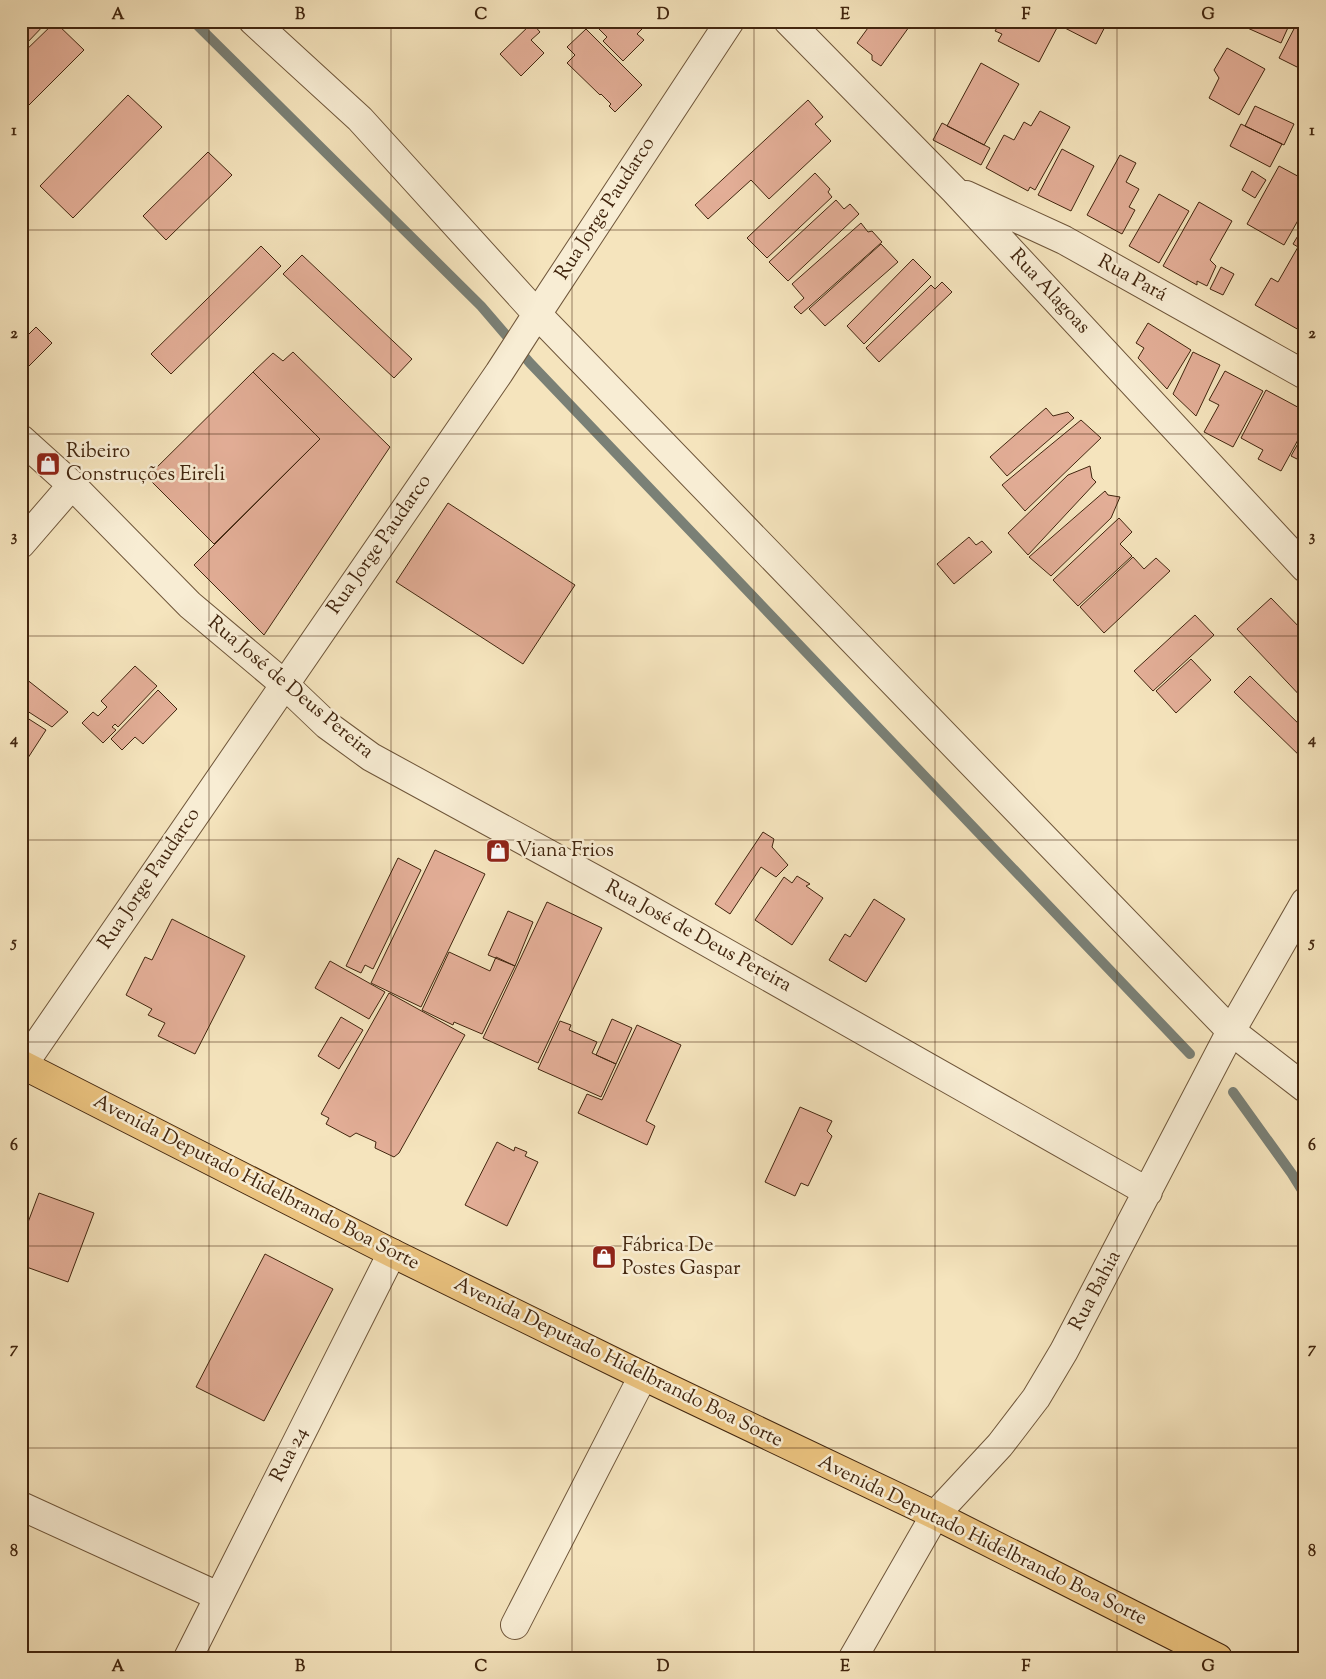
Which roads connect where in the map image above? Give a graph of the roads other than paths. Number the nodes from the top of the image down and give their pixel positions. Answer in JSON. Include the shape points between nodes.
{"nodes":[{"id":1,"x":253,"y":21,"type":"edge"},
{"id":2,"x":730,"y":21,"type":"edge"},
{"id":3,"x":788,"y":21,"type":"edge"},
{"id":4,"x":956,"y":191,"type":"junction"},
{"id":5,"x":533,"y":319,"type":"junction"},
{"id":6,"x":1305,"y":375,"type":"edge"},
{"id":7,"x":21,"y":439,"type":"edge"},
{"id":8,"x":72,"y":485,"type":"junction"},
{"id":9,"x":21,"y":544,"type":"edge"},
{"id":10,"x":1305,"y":568,"type":"edge"},
{"id":11,"x":284,"y":684,"type":"junction"},
{"id":12,"x":1305,"y":902,"type":"edge"},
{"id":13,"x":1231,"y":1030,"type":"junction"},
{"id":14,"x":22,"y":1064,"type":"edge"},
{"id":15,"x":1305,"y":1088,"type":"edge"},
{"id":16,"x":1148,"y":1192,"type":"junction"},
{"id":17,"x":392,"y":1253,"type":"junction"},
{"id":18,"x":643,"y":1376,"type":"junction"},
{"id":19,"x":21,"y":1506,"type":"edge"},
{"id":20,"x":935,"y":1515,"type":"junction"},
{"id":21,"x":218,"y":1596,"type":"junction"},
{"id":22,"x":515,"y":1625,"type":"dead end"},
{"id":23,"x":188,"y":1658,"type":"edge"},
{"id":24,"x":853,"y":1658,"type":"edge"},
{"id":25,"x":1218,"y":1658,"type":"edge"}],
"edges":[{"from":1,"to":5,"type":"street","via":[[360,119]]},
{"from":2,"to":5,"type":"street","name":"Rua Jorge Paudarco"},
{"from":3,"to":4,"type":"street","name":"Rua Alagoas"},
{"from":4,"to":6,"type":"street","name":"Rua Pará","via":[[1064,240]]},
{"from":4,"to":10,"type":"street","name":"Rua Alagoas"},
{"from":5,"to":11,"type":"street","name":"Rua Jorge Paudarco"},
{"from":5,"to":13,"type":"street"},
{"from":7,"to":8,"type":"street","name":"Rua José de Deus Pereira"},
{"from":8,"to":9,"type":"street"},
{"from":8,"to":11,"type":"street","name":"Rua José de Deus Pereira","via":[[190,605]]},
{"from":11,"to":14,"type":"street","name":"Rua Jorge Paudarco"},
{"from":11,"to":16,"type":"street","name":"Rua José de Deus Pereira","via":[[327,724],[371,758],[631,899]]},
{"from":12,"to":13,"type":"street","name":"Rua Bahia"},
{"from":13,"to":15,"type":"street"},
{"from":13,"to":16,"type":"street","name":"Rua Bahia"},
{"from":14,"to":17,"type":"main road","name":"Avenida Deputado Hidelbrando Boa Sorte"},
{"from":16,"to":20,"type":"street","name":"Rua Bahia","via":[[1036,1398],[1000,1445]]},
{"from":17,"to":18,"type":"main road","name":"Avenida Deputado Hidelbrando Boa Sorte"},
{"from":17,"to":21,"type":"street","name":"Rua 24"},
{"from":18,"to":20,"type":"main road","name":"Avenida Deputado Hidelbrando Boa Sorte"},
{"from":18,"to":22,"type":"street"},
{"from":19,"to":21,"type":"street"},
{"from":20,"to":24,"type":"street","name":"Rua Bahia"},
{"from":20,"to":25,"type":"main road","name":"Avenida Deputado Hidelbrando Boa Sorte"},
{"from":21,"to":23,"type":"street","name":"Rua 24"}]}
